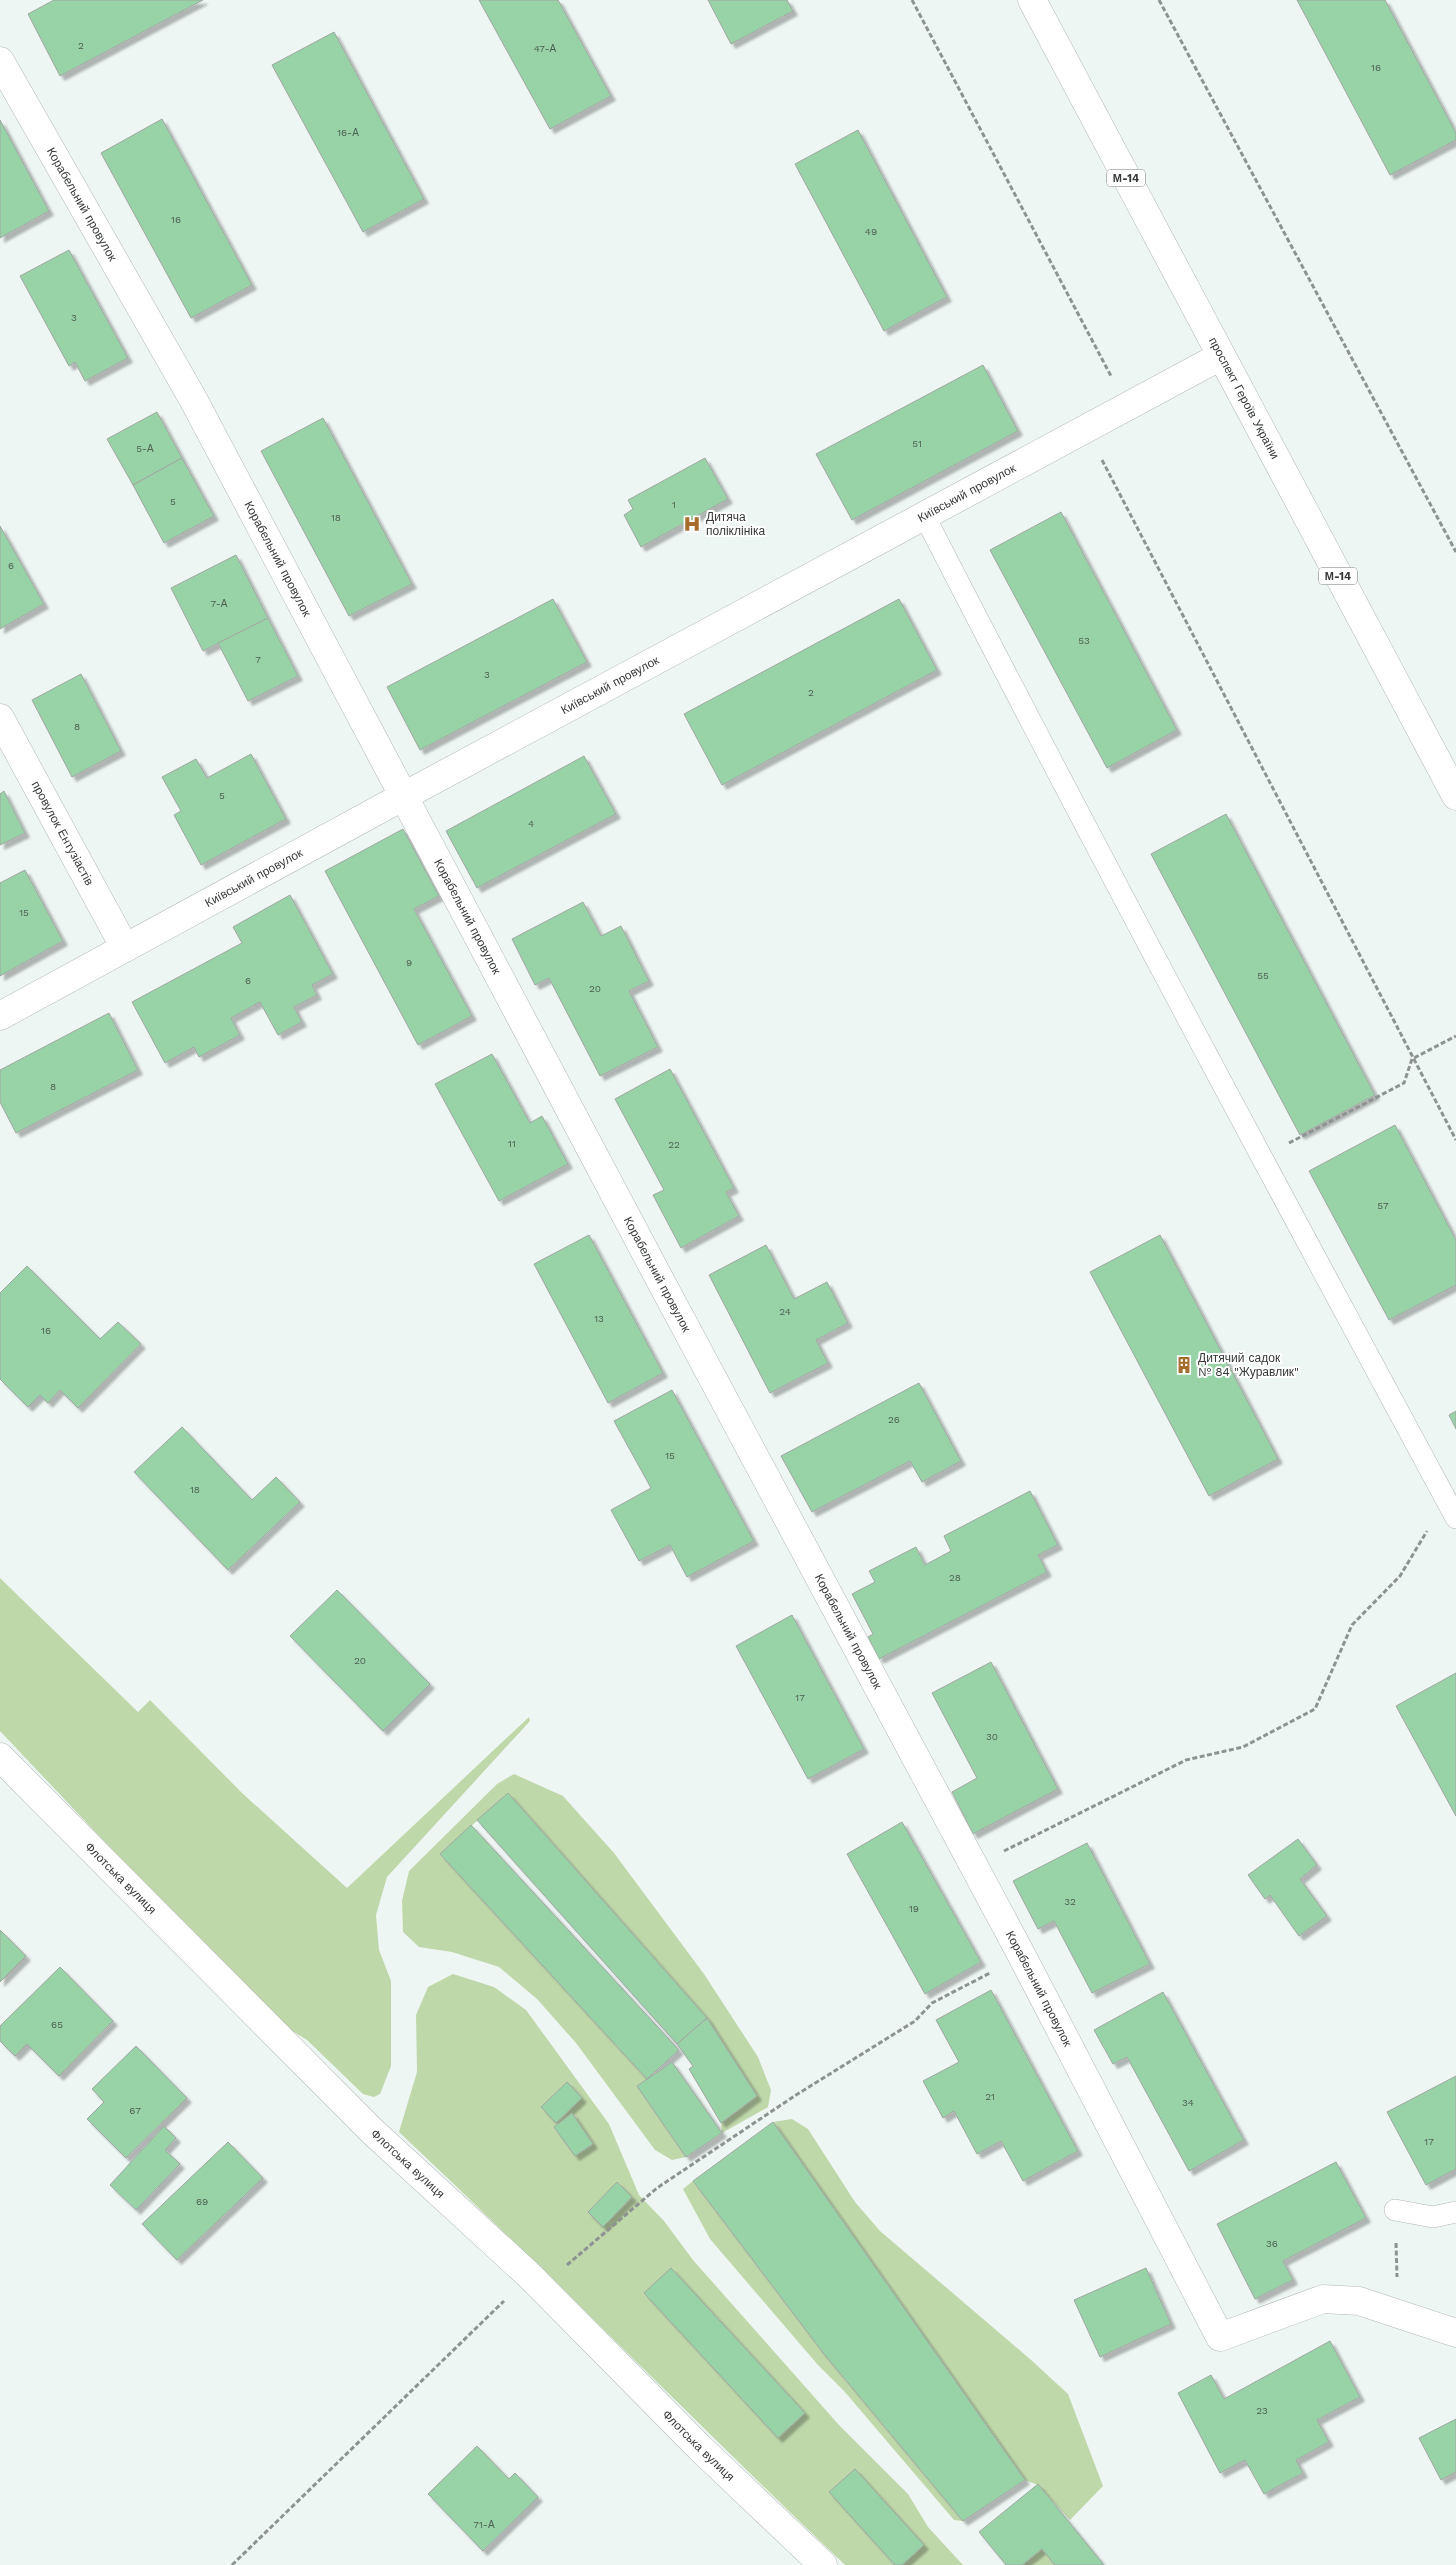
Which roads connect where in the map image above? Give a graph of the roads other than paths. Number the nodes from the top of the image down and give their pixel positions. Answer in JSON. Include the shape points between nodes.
{"nodes":[{"id":1,"x":1032,"y":0,"type":"edge"},
{"id":2,"x":0,"y":61,"type":"edge"},
{"id":3,"x":1221,"y":356,"type":"junction"},
{"id":4,"x":924,"y":516,"type":"junction"},
{"id":5,"x":0,"y":718,"type":"edge"},
{"id":6,"x":404,"y":796,"type":"junction"},
{"id":7,"x":1456,"y":796,"type":"edge"},
{"id":8,"x":125,"y":948,"type":"junction"},
{"id":9,"x":0,"y":1016,"type":"edge"},
{"id":10,"x":1456,"y":1518,"type":"edge"},
{"id":11,"x":0,"y":1757,"type":"edge"},
{"id":12,"x":1395,"y":2210,"type":"road end"},
{"id":13,"x":1456,"y":2212,"type":"edge"},
{"id":14,"x":1456,"y":2333,"type":"edge"},
{"id":15,"x":823,"y":2565,"type":"edge"}],
"edges":[{"from":1,"to":3,"type":"main road","name":"проспект Героїв України","number":"М-14"},
{"from":2,"to":6,"type":"main road","name":"Корабельний провулок","via":[[193,399]]},
{"from":3,"to":4,"type":"main road","name":"Київський провулок"},
{"from":3,"to":7,"type":"main road","name":"проспект Героїв України","number":"М-14"},
{"from":4,"to":6,"type":"main road","name":"Київський провулок"},
{"from":4,"to":10,"type":"lane","via":[[1058,777]]},
{"from":5,"to":8,"type":"main road","name":"провулок Ентузіастів"},
{"from":6,"to":8,"type":"main road","name":"Київський провулок"},
{"from":6,"to":14,"type":"main road","name":"Корабельний провулок","via":[[1022,1956],[1220,2337],[1323,2300],[1359,2300]]},
{"from":8,"to":9,"type":"main road","name":"Київський провулок"},
{"from":11,"to":15,"type":"main road","name":"Флотська вулиця","via":[[372,2131],[530,2276],[700,2448]]},
{"from":12,"to":13,"type":"lane","via":[[1433,2217]]}]}
